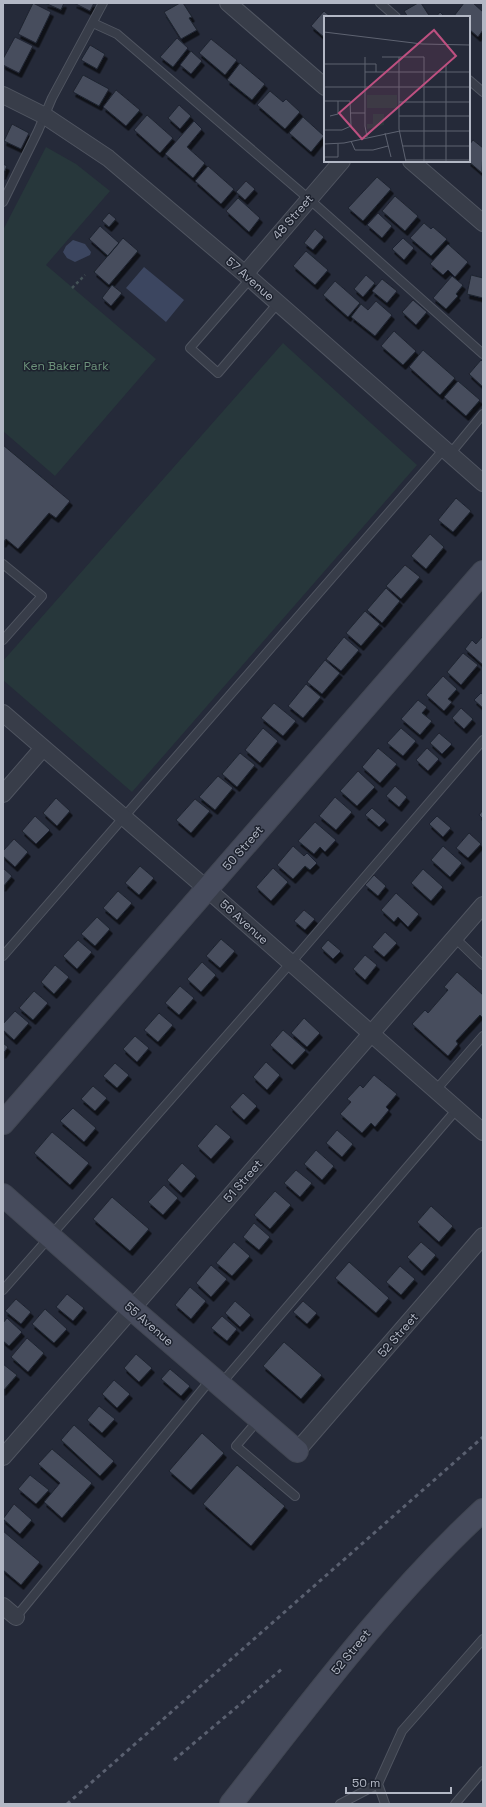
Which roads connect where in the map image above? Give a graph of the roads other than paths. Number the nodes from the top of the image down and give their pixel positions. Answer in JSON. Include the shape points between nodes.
{"nodes":[{"id":1,"x":103,"y":3,"type":"edge"},
{"id":2,"x":228,"y":3,"type":"edge"},
{"id":3,"x":380,"y":3,"type":"edge"},
{"id":4,"x":395,"y":16,"type":"edge"},
{"id":5,"x":93,"y":23,"type":"junction"},
{"id":6,"x":470,"y":81,"type":"edge"},
{"id":7,"x":324,"y":85,"type":"edge"},
{"id":8,"x":483,"y":92,"type":"edge"},
{"id":9,"x":3,"y":95,"type":"edge"},
{"id":10,"x":45,"y":116,"type":"junction"},
{"id":11,"x":341,"y":162,"type":"edge"},
{"id":12,"x":412,"y":162,"type":"edge"},
{"id":13,"x":309,"y":199,"type":"junction"},
{"id":14,"x":3,"y":202,"type":"edge"},
{"id":15,"x":483,"y":223,"type":"edge"},
{"id":16,"x":248,"y":276,"type":"junction"},
{"id":17,"x":278,"y":303,"type":"junction"},
{"id":18,"x":483,"y":354,"type":"edge"},
{"id":19,"x":483,"y":414,"type":"edge"},
{"id":20,"x":447,"y":452,"type":"junction"},
{"id":21,"x":483,"y":483,"type":"edge"},
{"id":22,"x":3,"y":564,"type":"edge"},
{"id":23,"x":483,"y":572,"type":"edge"},
{"id":24,"x":3,"y":640,"type":"edge"},
{"id":25,"x":3,"y":713,"type":"edge"},
{"id":26,"x":483,"y":740,"type":"edge"},
{"id":27,"x":43,"y":748,"type":"junction"},
{"id":28,"x":3,"y":794,"type":"edge"},
{"id":29,"x":123,"y":817,"type":"junction"},
{"id":30,"x":207,"y":889,"type":"junction"},
{"id":31,"x":480,"y":913,"type":"edge"},
{"id":32,"x":455,"y":938,"type":"junction"},
{"id":33,"x":3,"y":956,"type":"edge"},
{"id":34,"x":291,"y":963,"type":"junction"},
{"id":35,"x":483,"y":965,"type":"edge"},
{"id":36,"x":370,"y":1034,"type":"junction"},
{"id":37,"x":483,"y":1036,"type":"edge"},
{"id":38,"x":435,"y":1091,"type":"junction"},
{"id":39,"x":457,"y":1110,"type":"junction"},
{"id":40,"x":3,"y":1123,"type":"edge"},
{"id":41,"x":483,"y":1132,"type":"edge"},
{"id":42,"x":3,"y":1195,"type":"edge"},
{"id":43,"x":483,"y":1236,"type":"edge"},
{"id":44,"x":50,"y":1237,"type":"junction"},
{"id":45,"x":3,"y":1290,"type":"edge"},
{"id":46,"x":132,"y":1309,"type":"junction"},
{"id":47,"x":216,"y":1381,"type":"junction"},
{"id":48,"x":260,"y":1419,"type":"junction"},
{"id":49,"x":297,"y":1451,"type":"joint"},
{"id":50,"x":3,"y":1457,"type":"edge"},
{"id":51,"x":295,"y":1496,"type":"dead end"},
{"id":52,"x":483,"y":1510,"type":"edge"},
{"id":53,"x":3,"y":1606,"type":"edge"},
{"id":54,"x":16,"y":1617,"type":"joint"},
{"id":55,"x":483,"y":1639,"type":"edge"},
{"id":56,"x":483,"y":1771,"type":"edge"},
{"id":57,"x":378,"y":1784,"type":"junction"},
{"id":58,"x":230,"y":1804,"type":"edge"},
{"id":59,"x":340,"y":1804,"type":"edge"},
{"id":60,"x":385,"y":1804,"type":"edge"},
{"id":61,"x":455,"y":1804,"type":"edge"}],
"edges":[{"from":1,"to":5,"type":"lane"},
{"from":2,"to":7,"type":"street"},
{"from":3,"to":4,"type":"lane"},
{"from":5,"to":10,"type":"lane","via":[[52,98]]},
{"from":5,"to":13,"type":"lane","via":[[117,34]]},
{"from":6,"to":8,"type":"lane"},
{"from":9,"to":10,"type":"street","name":"57 Avenue"},
{"from":10,"to":14,"type":"lane"},
{"from":10,"to":16,"type":"street","name":"57 Avenue","via":[[108,158]]},
{"from":11,"to":13,"type":"street","name":"48 Street"},
{"from":12,"to":15,"type":"street"},
{"from":13,"to":16,"type":"street","name":"48 Street"},
{"from":13,"to":18,"type":"lane"},
{"from":16,"to":17,"type":"street","name":"57 Avenue"},
{"from":16,"to":17,"type":"lane","via":[[190,348],[218,372]]},
{"from":17,"to":20,"type":"street","name":"57 Avenue"},
{"from":19,"to":20,"type":"lane"},
{"from":20,"to":21,"type":"street","name":"57 Avenue"},
{"from":20,"to":29,"type":"lane"},
{"from":22,"to":24,"type":"lane","via":[[42,596]]},
{"from":23,"to":30,"type":"street","name":"50 Street"},
{"from":25,"to":27,"type":"street","name":"56 Avenue"},
{"from":26,"to":34,"type":"lane"},
{"from":27,"to":28,"type":"street"},
{"from":27,"to":29,"type":"street","name":"56 Avenue"},
{"from":29,"to":30,"type":"street","name":"56 Avenue"},
{"from":29,"to":33,"type":"lane"},
{"from":30,"to":34,"type":"street","name":"56 Avenue"},
{"from":30,"to":40,"type":"street","name":"50 Street"},
{"from":31,"to":32,"type":"street","name":"51 Street"},
{"from":32,"to":35,"type":"lane"},
{"from":32,"to":36,"type":"street","name":"51 Street"},
{"from":34,"to":36,"type":"street","name":"56 Avenue"},
{"from":34,"to":44,"type":"lane"},
{"from":36,"to":38,"type":"street","name":"56 Avenue"},
{"from":36,"to":46,"type":"street","name":"51 Street"},
{"from":37,"to":38,"type":"lane"},
{"from":38,"to":39,"type":"street","name":"56 Avenue"},
{"from":39,"to":41,"type":"street","name":"56 Avenue"},
{"from":39,"to":47,"type":"lane"},
{"from":42,"to":44,"type":"street","name":"55 Avenue"},
{"from":43,"to":49,"type":"street","name":"52 Street"},
{"from":44,"to":45,"type":"lane"},
{"from":44,"to":46,"type":"street","name":"55 Avenue"},
{"from":46,"to":47,"type":"street","name":"55 Avenue"},
{"from":46,"to":50,"type":"street","name":"51 Street"},
{"from":47,"to":48,"type":"street","name":"55 Avenue"},
{"from":47,"to":54,"type":"lane"},
{"from":48,"to":49,"type":"street","name":"55 Avenue"},
{"from":48,"to":51,"type":"lane","via":[[236,1446]]},
{"from":52,"to":58,"type":"street","name":"52 Street","via":[[428,1565],[358,1642]]},
{"from":53,"to":54,"type":"street"},
{"from":55,"to":57,"type":"lane","via":[[402,1731]]},
{"from":56,"to":61,"type":"lane"},
{"from":57,"to":59,"type":"lane"},
{"from":57,"to":60,"type":"lane"}]}
